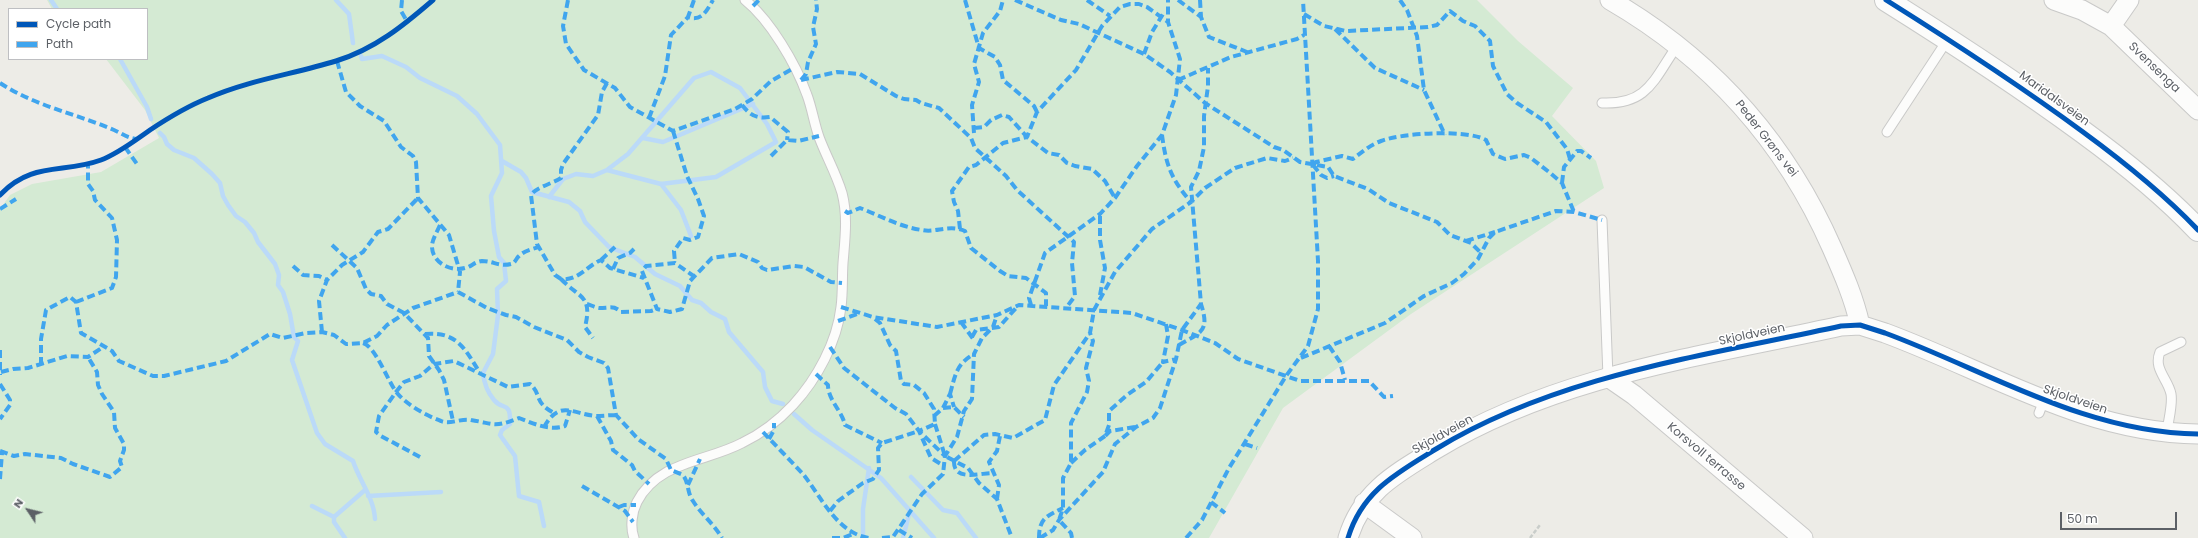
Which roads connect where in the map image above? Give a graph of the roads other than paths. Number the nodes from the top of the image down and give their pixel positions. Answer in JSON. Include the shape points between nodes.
{"nodes":[{"id":1,"x":745,"y":0,"type":"edge"},
{"id":2,"x":1610,"y":0,"type":"edge"},
{"id":3,"x":1886,"y":0,"type":"edge"},
{"id":4,"x":2054,"y":0,"type":"edge"},
{"id":5,"x":2129,"y":0,"type":"edge"},
{"id":6,"x":2111,"y":26,"type":"junction"},
{"id":7,"x":1948,"y":39,"type":"junction"},
{"id":8,"x":1677,"y":46,"type":"junction"},
{"id":9,"x":1602,"y":103,"type":"dead end"},
{"id":10,"x":2198,"y":110,"type":"edge"},
{"id":11,"x":1887,"y":132,"type":"dead end"},
{"id":12,"x":1602,"y":220,"type":"dead end"},
{"id":13,"x":2198,"y":230,"type":"edge"},
{"id":14,"x":1860,"y":325,"type":"junction"},
{"id":15,"x":2181,"y":342,"type":"dead end"},
{"id":16,"x":1608,"y":377,"type":"junction"},
{"id":17,"x":2167,"y":432,"type":"junction"},
{"id":18,"x":2198,"y":434,"type":"edge"},
{"id":19,"x":1364,"y":503,"type":"junction"},
{"id":20,"x":634,"y":538,"type":"edge"},
{"id":21,"x":1348,"y":538,"type":"edge"},
{"id":22,"x":1412,"y":538,"type":"edge"},
{"id":23,"x":1803,"y":538,"type":"edge"}],
"edges":[{"from":1,"to":20,"type":"lane","via":[[753,6],[775,36],[801,80],[819,136],[842,192],[846,227],[841,307],[830,347],[816,374],[797,401],[763,432],[724,452],[682,464],[653,480],[636,505],[632,522]]},
{"from":2,"to":8,"type":"street","name":"Peder Grøns vei","via":[[1634,14]]},
{"from":3,"to":7,"type":"main road","name":"Maridalsveien"},
{"from":4,"to":6,"type":"street","name":"Svensenga","via":[[2082,10]]},
{"from":5,"to":6,"type":"street"},
{"from":6,"to":10,"type":"street","name":"Svensenga"},
{"from":7,"to":11,"type":"lane"},
{"from":7,"to":13,"type":"main road","name":"Maridalsveien","via":[[2006,77],[2110,152],[2169,200]]},
{"from":8,"to":9,"type":"lane","via":[[1643,94],[1624,102]]},
{"from":8,"to":14,"type":"street","name":"Peder Grøns vei","via":[[1705,67],[1739,102],[1794,173],[1822,224],[1844,275]]},
{"from":12,"to":16,"type":"lane"},
{"from":14,"to":16,"type":"street","name":"Skjoldveien","via":[[1841,326]]},
{"from":14,"to":17,"type":"street","name":"Skjoldveien","via":[[1897,338],[2041,406],[2116,424]]},
{"from":15,"to":17,"type":"lane","via":[[2160,352],[2158,357],[2158,364],[2171,395]]},
{"from":16,"to":19,"type":"street","name":"Skjoldveien","via":[[1532,402],[1446,443],[1384,482]]},
{"from":16,"to":23,"type":"street","name":"Korsvoll terrasse","via":[[1634,395]]},
{"from":17,"to":18,"type":"street","name":"Skjoldveien"},
{"from":19,"to":21,"type":"street","name":"Skjoldveien"},
{"from":19,"to":22,"type":"street"}]}
